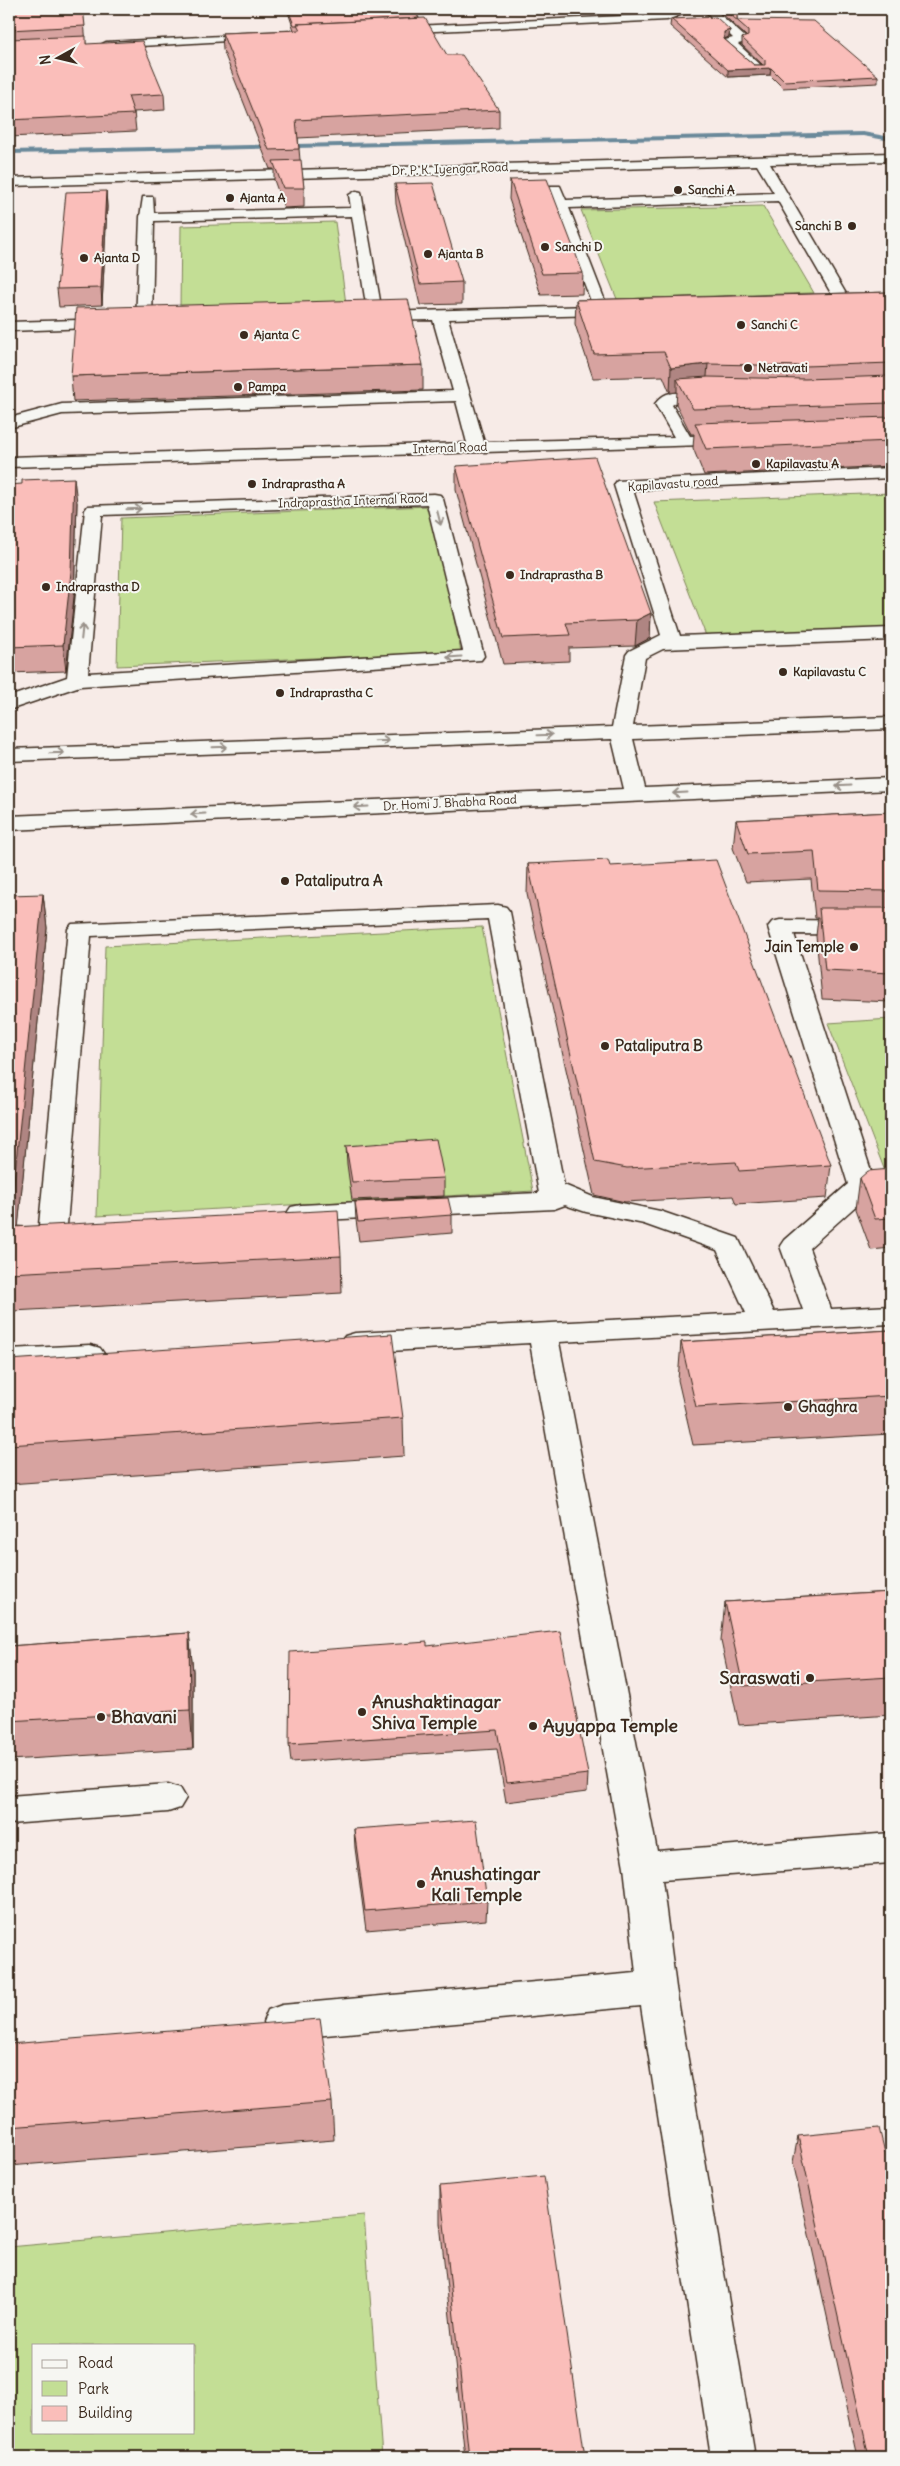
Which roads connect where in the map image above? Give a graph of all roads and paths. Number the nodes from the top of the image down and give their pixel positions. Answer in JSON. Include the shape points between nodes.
{"nodes":[{"id":1,"x":690,"y":9,"type":"edge"},
{"id":2,"x":708,"y":9,"type":"edge"},
{"id":3,"x":378,"y":31,"type":"edge"},
{"id":4,"x":268,"y":37,"type":"edge"},
{"id":5,"x":98,"y":45,"type":"edge"},
{"id":6,"x":759,"y":69,"type":"edge"},
{"id":7,"x":891,"y":157,"type":"edge"},
{"id":8,"x":761,"y":160,"type":"junction"},
{"id":9,"x":545,"y":166,"type":"junction"},
{"id":10,"x":352,"y":172,"type":"junction"},
{"id":11,"x":149,"y":178,"type":"junction"},
{"id":12,"x":9,"y":182,"type":"edge"},
{"id":13,"x":783,"y":198,"type":"junction"},
{"id":14,"x":562,"y":204,"type":"junction"},
{"id":15,"x":359,"y":212,"type":"junction"},
{"id":16,"x":147,"y":217,"type":"junction"},
{"id":17,"x":806,"y":305,"type":"edge"},
{"id":18,"x":632,"y":310,"type":"edge"},
{"id":19,"x":602,"y":311,"type":"junction"},
{"id":20,"x":439,"y":315,"type":"junction"},
{"id":21,"x":375,"y":317,"type":"junction"},
{"id":22,"x":356,"y":318,"type":"edge"},
{"id":23,"x":144,"y":323,"type":"junction"},
{"id":24,"x":164,"y":323,"type":"edge"},
{"id":25,"x":9,"y":327,"type":"edge"},
{"id":26,"x":462,"y":396,"type":"junction"},
{"id":27,"x":726,"y":396,"type":"edge"},
{"id":28,"x":9,"y":423,"type":"edge"},
{"id":29,"x":744,"y":439,"type":"edge"},
{"id":30,"x":685,"y":441,"type":"junction"},
{"id":31,"x":477,"y":447,"type":"junction"},
{"id":32,"x":9,"y":462,"type":"edge"},
{"id":33,"x":891,"y":473,"type":"edge"},
{"id":34,"x":891,"y":634,"type":"edge"},
{"id":35,"x":661,"y":643,"type":"junction"},
{"id":36,"x":77,"y":680,"type":"junction"},
{"id":37,"x":9,"y":704,"type":"edge"},
{"id":38,"x":891,"y":723,"type":"edge"},
{"id":39,"x":621,"y":733,"type":"junction"},
{"id":40,"x":9,"y":755,"type":"edge"},
{"id":41,"x":891,"y":784,"type":"edge"},
{"id":42,"x":636,"y":795,"type":"junction"},
{"id":43,"x":9,"y":823,"type":"edge"},
{"id":44,"x":891,"y":928,"type":"edge"},
{"id":45,"x":891,"y":1184,"type":"edge"},
{"id":46,"x":862,"y":1186,"type":"junction"},
{"id":47,"x":552,"y":1190,"type":"junction"},
{"id":48,"x":279,"y":1214,"type":"edge"},
{"id":49,"x":26,"y":1238,"type":"edge"},
{"id":50,"x":891,"y":1315,"type":"edge"},
{"id":51,"x":820,"y":1319,"type":"junction"},
{"id":52,"x":765,"y":1322,"type":"junction"},
{"id":53,"x":543,"y":1334,"type":"junction"},
{"id":54,"x":325,"y":1344,"type":"edge"},
{"id":55,"x":118,"y":1354,"type":"edge"},
{"id":56,"x":9,"y":1359,"type":"edge"},
{"id":57,"x":168,"y":1798,"type":"dead end"},
{"id":58,"x":9,"y":1810,"type":"edge"},
{"id":59,"x":891,"y":1848,"type":"edge"},
{"id":60,"x":642,"y":1867,"type":"junction"},
{"id":61,"x":657,"y":1988,"type":"junction"},
{"id":62,"x":245,"y":2026,"type":"edge"},
{"id":63,"x":733,"y":2457,"type":"edge"}],
"edges":[{"from":1,"to":3,"type":"street","via":[[667,17]]},
{"from":2,"to":6,"type":"street","via":[[742,40],[729,42]]},
{"from":4,"to":5,"type":"street"},
{"from":7,"to":8,"type":"street","name":"Dr. P. K. Iyengar Road"},
{"from":8,"to":9,"type":"street","name":"Dr. P. K. Iyengar Road"},
{"from":8,"to":13,"type":"street"},
{"from":9,"to":10,"type":"street","name":"Dr. P. K. Iyengar Road"},
{"from":9,"to":14,"type":"street"},
{"from":10,"to":11,"type":"street","name":"Dr. P. K. Iyengar Road"},
{"from":10,"to":15,"type":"street"},
{"from":11,"to":12,"type":"street","name":"Dr. P. K. Iyengar Road"},
{"from":11,"to":16,"type":"street"},
{"from":13,"to":14,"type":"street"},
{"from":13,"to":17,"type":"street","via":[[845,304]]},
{"from":14,"to":19,"type":"street"},
{"from":15,"to":16,"type":"street"},
{"from":15,"to":21,"type":"street"},
{"from":16,"to":23,"type":"street"},
{"from":18,"to":19,"type":"street"},
{"from":19,"to":20,"type":"street"},
{"from":20,"to":21,"type":"street"},
{"from":20,"to":26,"type":"street"},
{"from":21,"to":22,"type":"street"},
{"from":23,"to":24,"type":"street"},
{"from":23,"to":25,"type":"street"},
{"from":26,"to":28,"type":"street","via":[[62,409]]},
{"from":26,"to":31,"type":"street"},
{"from":27,"to":30,"type":"street","via":[[671,398],[663,404]]},
{"from":29,"to":30,"type":"street","name":"Internal Road"},
{"from":30,"to":31,"type":"street","name":"Internal Road"},
{"from":31,"to":32,"type":"street","name":"Internal Road"},
{"from":33,"to":35,"type":"street","name":"Kapilavastu road","via":[[622,485],[671,637]]},
{"from":34,"to":35,"type":"street"},
{"from":35,"to":39,"type":"street","via":[[636,655]]},
{"from":36,"to":36,"type":"street","name":"Indraprastha Internal Raod","one_way":true,"via":[[94,510],[434,498],[474,656]]},
{"from":36,"to":37,"type":"street","name":"Indraprastha Internal Raod"},
{"from":38,"to":39,"type":"street"},
{"from":40,"to":39,"type":"street","one_way":true},
{"from":39,"to":42,"type":"street"},
{"from":41,"to":42,"type":"street","name":"Dr. Homi J. Bhabha Road","one_way":true},
{"from":42,"to":43,"type":"street","name":"Dr. Homi J. Bhabha Road","one_way":true},
{"from":44,"to":46,"type":"street","via":[[780,927]]},
{"from":45,"to":46,"type":"street"},
{"from":46,"to":51,"type":"street","via":[[794,1246]]},
{"from":47,"to":48,"type":"street","via":[[554,1200]]},
{"from":47,"to":49,"type":"street","via":[[498,912],[80,929],[63,1225]]},
{"from":47,"to":52,"type":"street","via":[[586,1204],[650,1217],[728,1244]]},
{"from":50,"to":51,"type":"street"},
{"from":51,"to":52,"type":"street"},
{"from":52,"to":53,"type":"street"},
{"from":53,"to":54,"type":"street"},
{"from":53,"to":60,"type":"street"},
{"from":55,"to":56,"type":"street"},
{"from":57,"to":58,"type":"street"},
{"from":59,"to":60,"type":"street"},
{"from":60,"to":61,"type":"street"},
{"from":61,"to":62,"type":"street"},
{"from":61,"to":63,"type":"street"}]}
